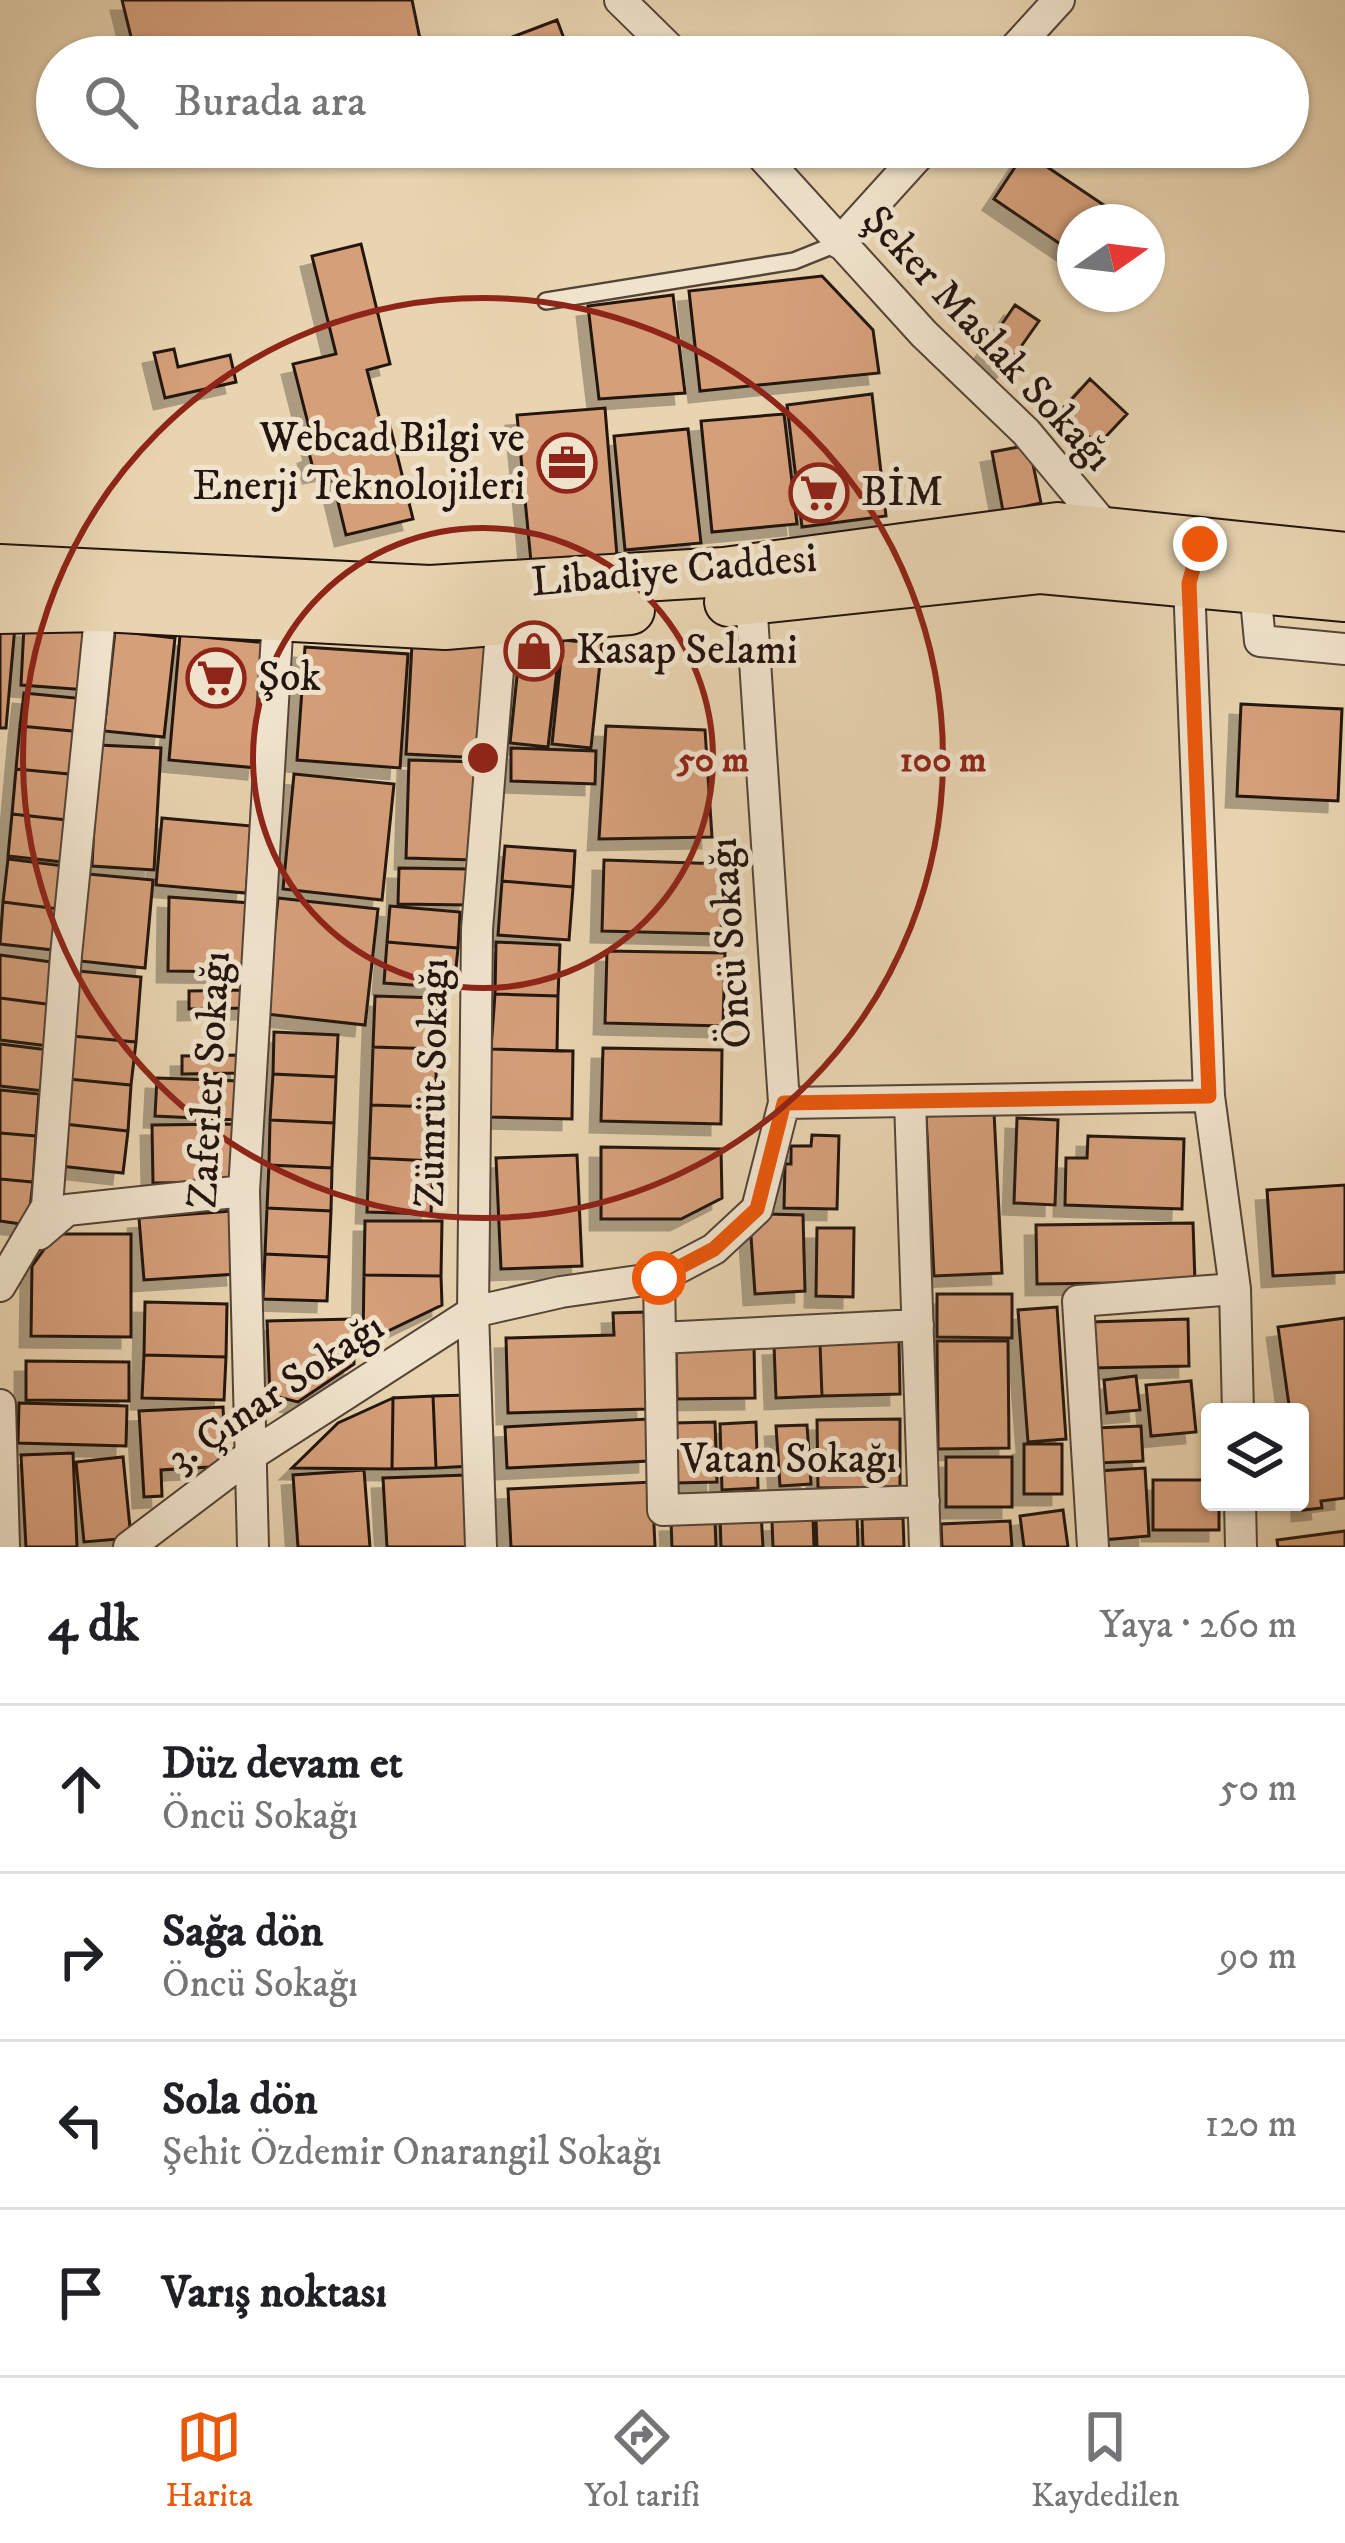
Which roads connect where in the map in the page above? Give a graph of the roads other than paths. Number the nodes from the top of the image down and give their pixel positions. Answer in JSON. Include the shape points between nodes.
{"nodes":[{"id":1,"x":620,"y":0,"type":"edge"},
{"id":2,"x":1059,"y":0,"type":"edge"},
{"id":3,"x":657,"y":36,"type":"edge"},
{"id":4,"x":1026,"y":36,"type":"edge"},
{"id":5,"x":773,"y":168,"type":"edge"},
{"id":6,"x":907,"y":168,"type":"edge"},
{"id":7,"x":839,"y":243,"type":"junction"},
{"id":8,"x":546,"y":301,"type":"dead end"},
{"id":9,"x":1111,"y":534,"type":"junction"},
{"id":10,"x":1345,"y":557,"type":"edge"},
{"id":11,"x":1194,"y":564,"type":"junction"},
{"id":12,"x":0,"y":569,"type":"edge"},
{"id":13,"x":738,"y":586,"type":"junction"},
{"id":14,"x":1255,"y":590,"type":"junction"},
{"id":15,"x":1345,"y":597,"type":"edge"},
{"id":16,"x":101,"y":607,"type":"junction"},
{"id":17,"x":0,"y":609,"type":"edge"},
{"id":18,"x":278,"y":617,"type":"junction"},
{"id":19,"x":502,"y":620,"type":"junction"},
{"id":20,"x":1345,"y":649,"type":"edge"},
{"id":21,"x":1209,"y":1096,"type":"junction"},
{"id":22,"x":910,"y":1100,"type":"junction"},
{"id":23,"x":784,"y":1103,"type":"junction"},
{"id":24,"x":244,"y":1191,"type":"junction"},
{"id":25,"x":659,"y":1278,"type":"junction"},
{"id":26,"x":0,"y":1288,"type":"edge"},
{"id":27,"x":1235,"y":1289,"type":"junction"},
{"id":28,"x":473,"y":1312,"type":"junction"},
{"id":29,"x":918,"y":1325,"type":"junction"},
{"id":30,"x":660,"y":1338,"type":"junction"},
{"id":31,"x":1238,"y":1403,"type":"edge"},
{"id":32,"x":0,"y":1405,"type":"edge"},
{"id":33,"x":248,"y":1457,"type":"junction"},
{"id":34,"x":924,"y":1501,"type":"junction"},
{"id":35,"x":1240,"y":1511,"type":"edge"},
{"id":36,"x":3,"y":1544,"type":"edge"},
{"id":37,"x":129,"y":1547,"type":"edge"},
{"id":38,"x":253,"y":1547,"type":"edge"},
{"id":39,"x":481,"y":1547,"type":"edge"},
{"id":40,"x":925,"y":1547,"type":"edge"},
{"id":41,"x":1093,"y":1547,"type":"edge"},
{"id":42,"x":1241,"y":1547,"type":"edge"}],
"edges":[{"from":1,"to":3,"type":"street"},
{"from":2,"to":4,"type":"street"},
{"from":5,"to":7,"type":"street","name":"Şeker Maslak Sokağı"},
{"from":6,"to":7,"type":"street"},
{"from":7,"to":8,"type":"lane","via":[[794,261]]},
{"from":7,"to":9,"type":"street","name":"Şeker Maslak Sokağı","via":[[1026,432]]},
{"from":9,"to":11,"type":"main road","name":"Libadiye Caddesi"},
{"from":9,"to":13,"type":"main road","name":"Libadiye Caddesi","via":[[1058,527]]},
{"from":10,"to":11,"type":"main road","name":"Libadiye Caddesi"},
{"from":11,"to":13,"type":"main road","name":"Libadiye Caddesi"},
{"from":11,"to":14,"type":"main road","name":"Libadiye Caddesi"},
{"from":11,"to":21,"type":"street"},
{"from":12,"to":13,"type":"main road","name":"Libadiye Caddesi","via":[[430,590]]},
{"from":13,"to":19,"type":"main road","name":"Libadiye Caddesi"},
{"from":13,"to":23,"type":"street","name":"Öncü Sokağı"},
{"from":14,"to":15,"type":"main road","name":"Libadiye Caddesi"},
{"from":14,"to":20,"type":"street","via":[[1260,641]]},
{"from":16,"to":17,"type":"main road","name":"Libadiye Caddesi"},
{"from":16,"to":18,"type":"main road","name":"Libadiye Caddesi"},
{"from":16,"to":26,"type":"street","via":[[47,1206]]},
{"from":18,"to":19,"type":"main road","name":"Libadiye Caddesi"},
{"from":18,"to":24,"type":"street","name":"Zaferler Sokağı"},
{"from":19,"to":28,"type":"street","name":"Zümrüt Sokağı","via":[[477,929]]},
{"from":21,"to":22,"type":"street","name":"Öncü Sokağı"},
{"from":21,"to":27,"type":"street"},
{"from":22,"to":23,"type":"street","name":"Öncü Sokağı"},
{"from":22,"to":29,"type":"street"},
{"from":23,"to":25,"type":"street","name":"Öncü Sokağı","via":[[757,1209],[714,1249]]},
{"from":24,"to":26,"type":"street","via":[[67,1210],[42,1228],[24,1268]]},
{"from":24,"to":33,"type":"street","name":"Zaferler Sokağı"},
{"from":25,"to":28,"type":"street","name":"Öncü Sokağı"},
{"from":25,"to":30,"type":"street","name":"Vatan Sokağı"},
{"from":27,"to":31,"type":"street"},
{"from":27,"to":41,"type":"street","via":[[1078,1301]]},
{"from":28,"to":33,"type":"street","name":"3. Çınar Sokağı"},
{"from":28,"to":39,"type":"street","name":"Zümrüt Sokağı"},
{"from":29,"to":30,"type":"street"},
{"from":29,"to":34,"type":"street"},
{"from":30,"to":34,"type":"street","name":"Vatan Sokağı","via":[[663,1510]]},
{"from":32,"to":36,"type":"street"},
{"from":33,"to":37,"type":"street","name":"3. Çınar Sokağı"},
{"from":33,"to":38,"type":"street","name":"Zaferler Sokağı"},
{"from":34,"to":40,"type":"street"},
{"from":35,"to":42,"type":"street"}]}
